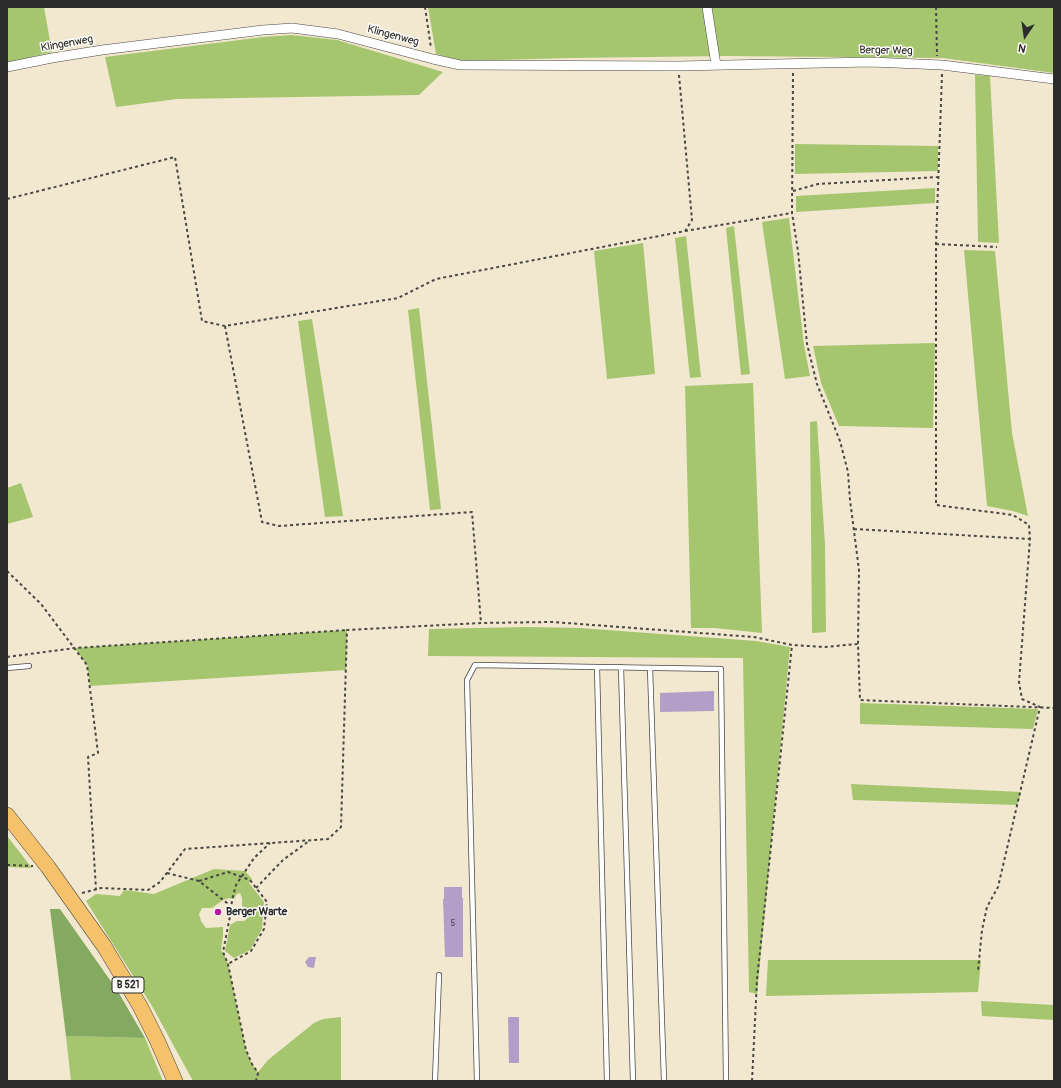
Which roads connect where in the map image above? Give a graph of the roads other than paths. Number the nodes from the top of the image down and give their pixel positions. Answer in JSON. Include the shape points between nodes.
{"nodes":[{"id":1,"x":707,"y":7,"type":"edge"},
{"id":2,"x":716,"y":65,"type":"junction"},
{"id":3,"x":7,"y":68,"type":"edge"},
{"id":4,"x":1054,"y":80,"type":"edge"},
{"id":5,"x":29,"y":666,"type":"dead end"},
{"id":6,"x":596,"y":667,"type":"junction"},
{"id":7,"x":621,"y":667,"type":"junction"},
{"id":8,"x":7,"y":668,"type":"edge"},
{"id":9,"x":650,"y":668,"type":"junction"},
{"id":10,"x":7,"y":815,"type":"edge"},
{"id":11,"x":439,"y":975,"type":"dead end"},
{"id":12,"x":175,"y":1081,"type":"edge"},
{"id":13,"x":435,"y":1081,"type":"edge"},
{"id":14,"x":477,"y":1081,"type":"edge"},
{"id":15,"x":607,"y":1081,"type":"edge"},
{"id":16,"x":632,"y":1081,"type":"edge"},
{"id":17,"x":664,"y":1081,"type":"edge"},
{"id":18,"x":726,"y":1081,"type":"edge"}],
"edges":[{"from":1,"to":2,"type":"street"},
{"from":2,"to":3,"type":"street","name":"Klingenweg","via":[[460,65],[338,34],[292,28],[102,50]]},
{"from":2,"to":4,"type":"street","name":"Berger Weg","via":[[871,62],[940,65]]},
{"from":5,"to":8,"type":"lane"},
{"from":6,"to":7,"type":"lane"},
{"from":6,"to":14,"type":"lane","via":[[474,665],[466,680]]},
{"from":6,"to":15,"type":"lane"},
{"from":7,"to":9,"type":"lane"},
{"from":7,"to":16,"type":"lane"},
{"from":9,"to":17,"type":"lane"},
{"from":9,"to":18,"type":"lane","via":[[721,669]]},
{"from":10,"to":12,"type":"main road","number":"B 521","via":[[48,867],[104,946],[157,1040]]},
{"from":11,"to":13,"type":"lane"}]}
